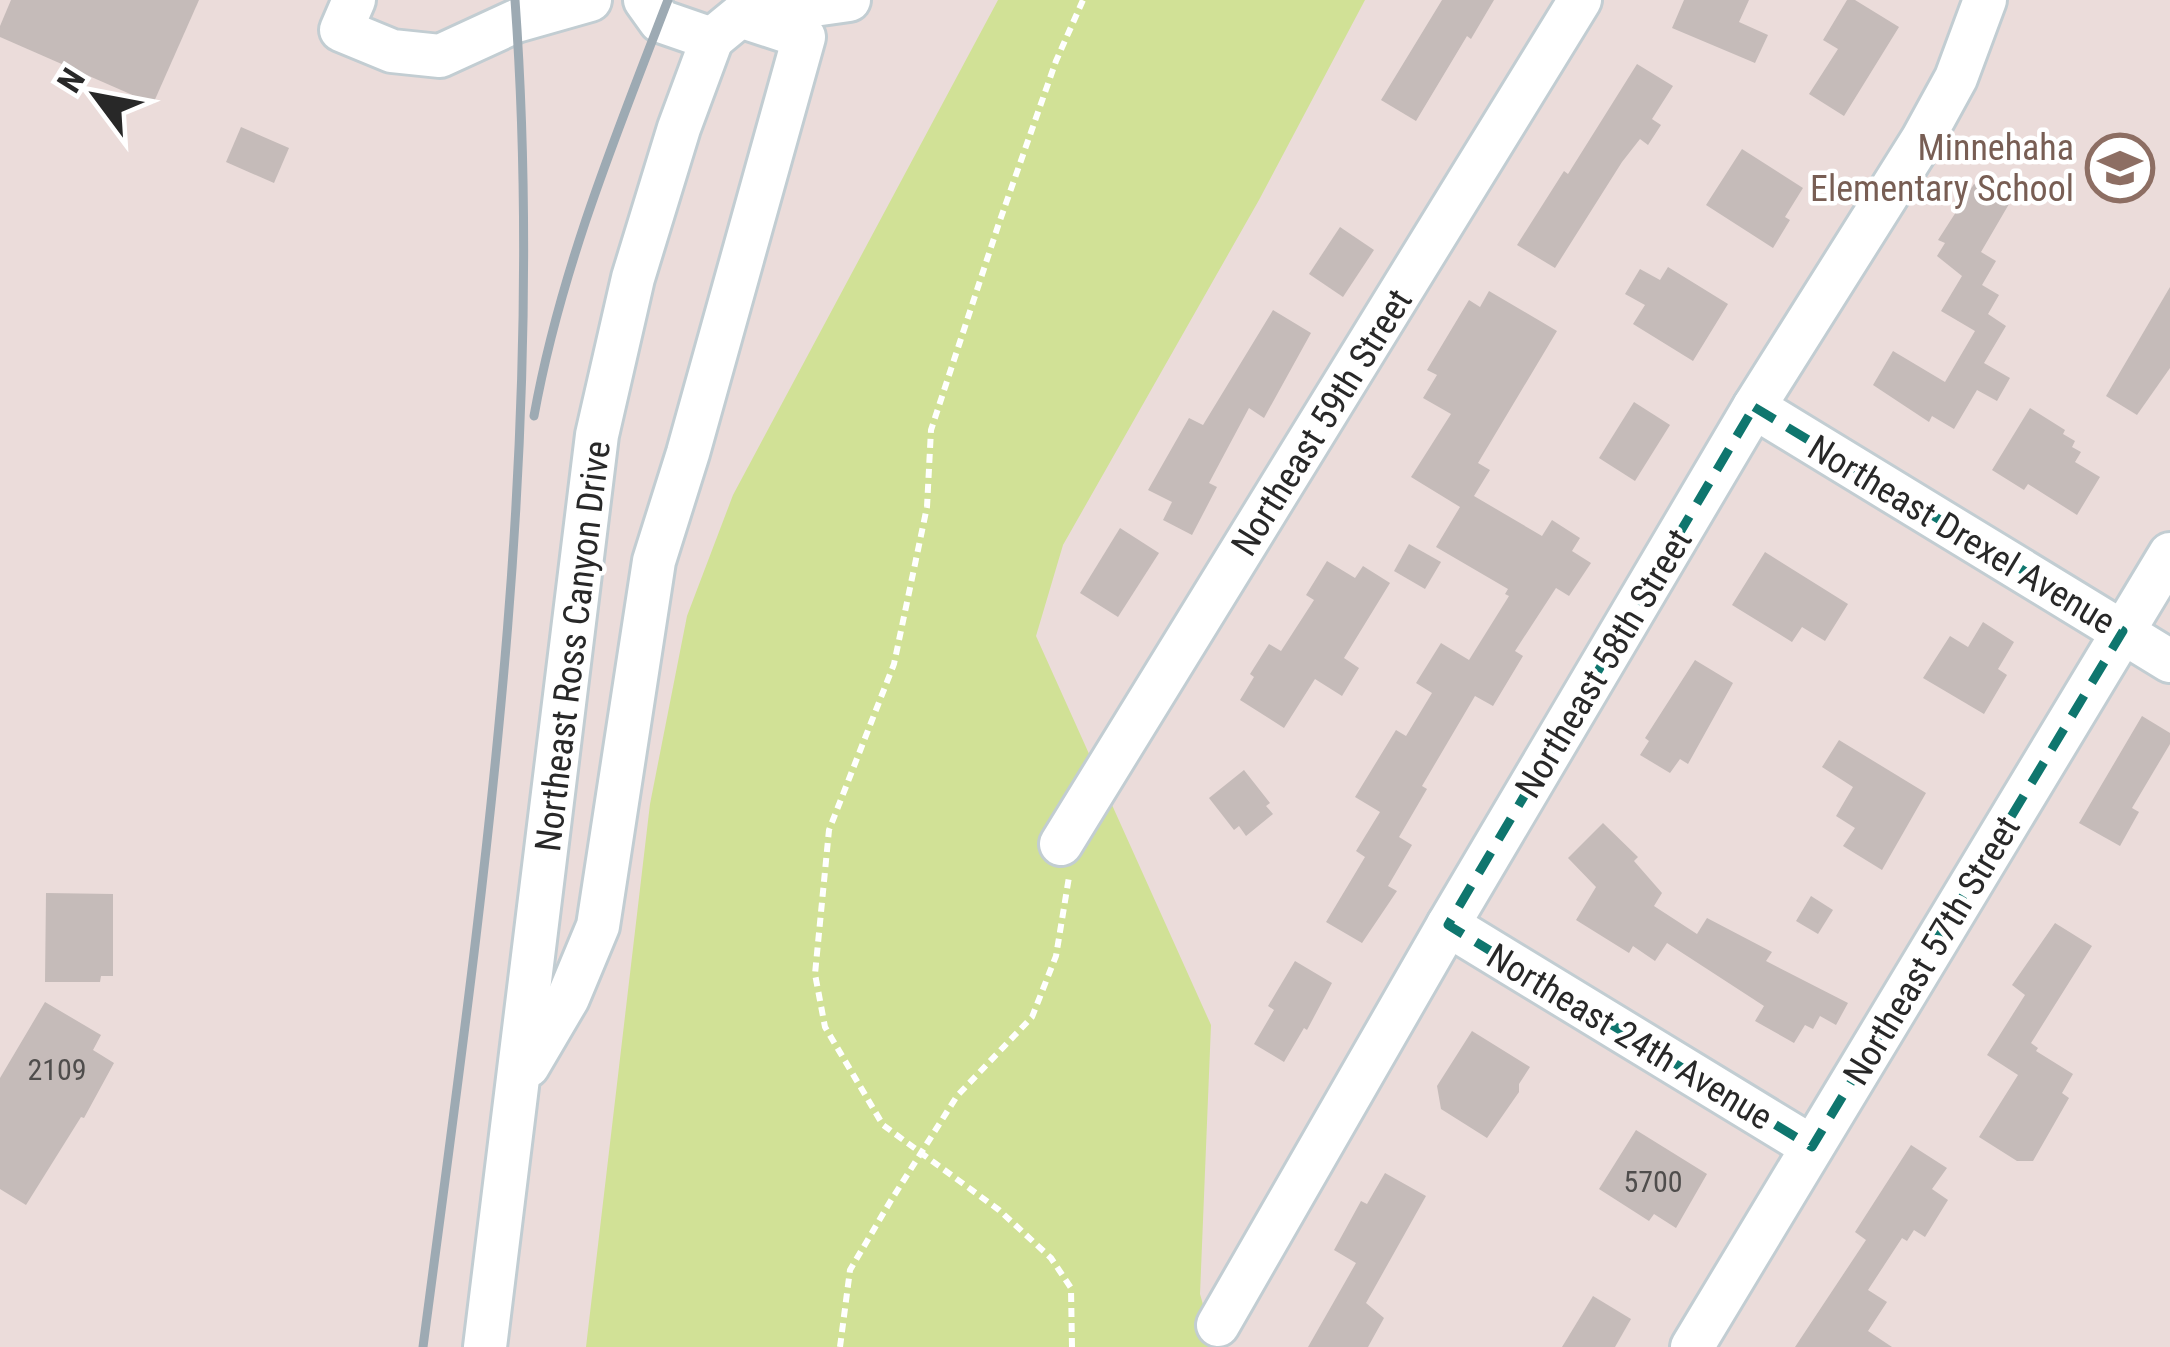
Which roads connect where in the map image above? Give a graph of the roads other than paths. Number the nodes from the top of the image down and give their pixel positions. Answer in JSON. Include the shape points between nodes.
{"nodes":[{"id":1,"x":354,"y":0,"type":"edge"},
{"id":2,"x":590,"y":0,"type":"edge"},
{"id":3,"x":645,"y":0,"type":"edge"},
{"id":4,"x":848,"y":0,"type":"edge"},
{"id":5,"x":1580,"y":0,"type":"edge"},
{"id":6,"x":1985,"y":0,"type":"edge"},
{"id":7,"x":726,"y":18,"type":"edge"},
{"id":8,"x":1754,"y":407,"type":"junction"},
{"id":9,"x":2170,"y":554,"type":"edge"},
{"id":10,"x":2123,"y":631,"type":"junction"},
{"id":11,"x":2170,"y":661,"type":"edge"},
{"id":12,"x":1061,"y":844,"type":"road end"},
{"id":13,"x":1448,"y":925,"type":"junction"},
{"id":14,"x":518,"y":1084,"type":"junction"},
{"id":15,"x":1812,"y":1147,"type":"junction"},
{"id":16,"x":1218,"y":1325,"type":"dead end"},
{"id":17,"x":485,"y":1347,"type":"edge"},
{"id":18,"x":1692,"y":1347,"type":"edge"}],
"edges":[{"from":1,"to":2,"type":"street","via":[[341,30],[392,51],[440,56],[516,21]]},
{"from":3,"to":7,"type":"street","via":[[660,21]]},
{"from":4,"to":7,"type":"street"},
{"from":5,"to":12,"type":"street","name":"Northeast 59th Street"},
{"from":6,"to":8,"type":"street","name":"Northeast 58th Street","via":[[1922,140]]},
{"from":7,"to":14,"type":"street","name":"Northeast Ross Canyon Drive","via":[[679,128],[597,435]]},
{"from":7,"to":14,"type":"street","via":[[804,37],[654,561],[598,926]]},
{"from":8,"to":10,"type":"street","name":"Northeast Drexel Avenue"},
{"from":8,"to":13,"type":"street","name":"Northeast 58th Street"},
{"from":9,"to":10,"type":"street","name":"Northeast 57th Street"},
{"from":10,"to":11,"type":"street","name":"Northeast Drexel Avenue"},
{"from":10,"to":15,"type":"street","name":"Northeast 57th Street"},
{"from":13,"to":15,"type":"street","name":"Northeast 24th Avenue"},
{"from":13,"to":16,"type":"street","name":"Northeast 58th Street"},
{"from":14,"to":17,"type":"street","name":"Northeast Ross Canyon Drive"},
{"from":15,"to":18,"type":"street","name":"Northeast 57th Street"}]}
